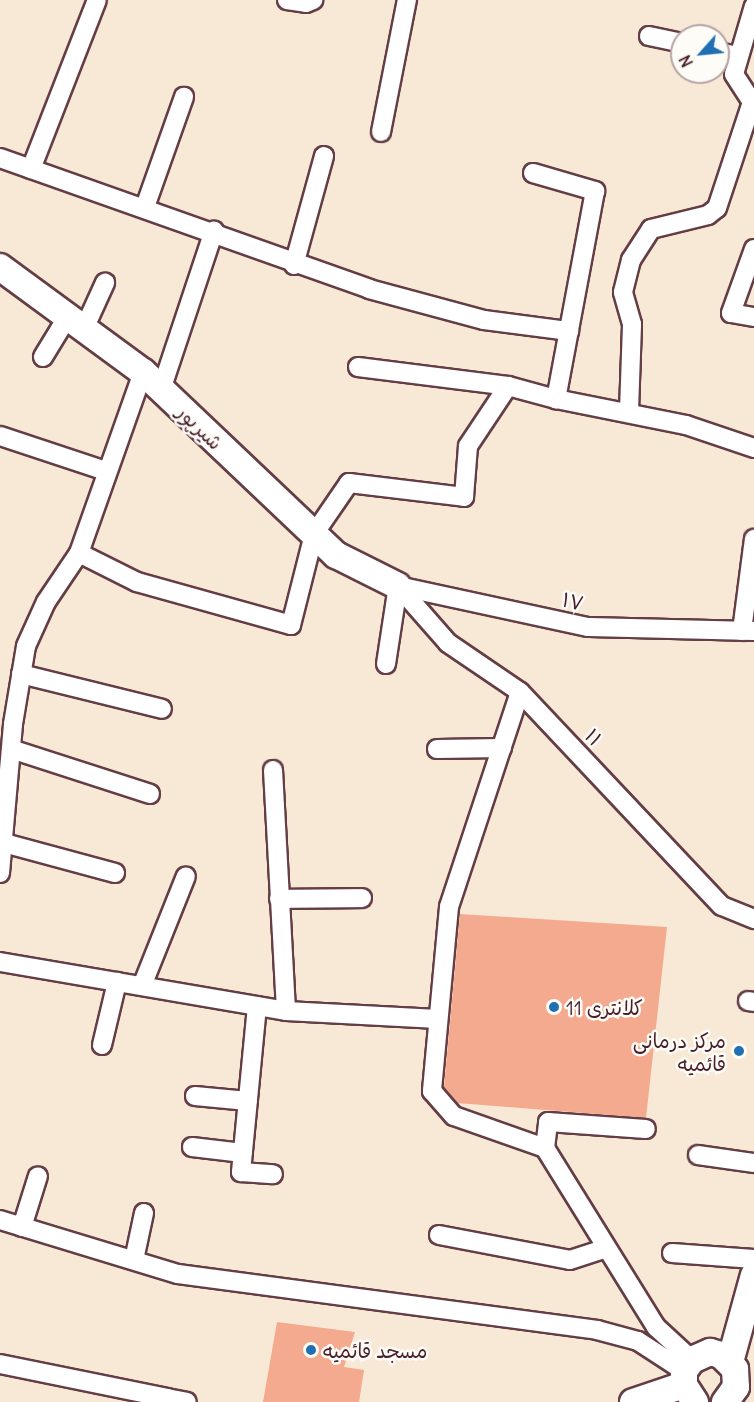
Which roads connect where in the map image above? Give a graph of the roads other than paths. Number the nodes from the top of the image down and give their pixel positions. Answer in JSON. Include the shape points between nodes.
{"nodes":[{"id":1,"x":97,"y":0,"type":"edge"},
{"id":2,"x":287,"y":0,"type":"edge"},
{"id":3,"x":313,"y":0,"type":"edge"},
{"id":4,"x":407,"y":0,"type":"edge"},
{"id":5,"x":754,"y":6,"type":"edge"},
{"id":6,"x":648,"y":36,"type":"dead end"},
{"id":7,"x":670,"y":41,"type":"edge"},
{"id":8,"x":730,"y":54,"type":"edge"},
{"id":9,"x":739,"y":56,"type":"junction"},
{"id":10,"x":184,"y":97,"type":"dead end"},
{"id":11,"x":381,"y":132,"type":"dead end"},
{"id":12,"x":324,"y":156,"type":"dead end"},
{"id":13,"x":0,"y":158,"type":"edge"},
{"id":14,"x":31,"y":169,"type":"junction"},
{"id":15,"x":533,"y":173,"type":"dead end"},
{"id":16,"x":145,"y":207,"type":"junction"},
{"id":17,"x":214,"y":231,"type":"junction"},
{"id":18,"x":754,"y":249,"type":"edge"},
{"id":19,"x":294,"y":265,"type":"junction"},
{"id":20,"x":0,"y":267,"type":"edge"},
{"id":21,"x":105,"y":283,"type":"dead end"},
{"id":22,"x":754,"y":317,"type":"edge"},
{"id":23,"x":76,"y":323,"type":"junction"},
{"id":24,"x":569,"y":331,"type":"junction"},
{"id":25,"x":43,"y":357,"type":"dead end"},
{"id":26,"x":358,"y":367,"type":"dead end"},
{"id":27,"x":143,"y":372,"type":"junction"},
{"id":28,"x":508,"y":386,"type":"junction"},
{"id":29,"x":161,"y":390,"type":"junction"},
{"id":30,"x":556,"y":399,"type":"junction"},
{"id":31,"x":629,"y":411,"type":"junction"},
{"id":32,"x":0,"y":436,"type":"edge"},
{"id":33,"x":754,"y":448,"type":"edge"},
{"id":34,"x":106,"y":471,"type":"junction"},
{"id":35,"x":314,"y":534,"type":"junction"},
{"id":36,"x":754,"y":539,"type":"edge"},
{"id":37,"x":78,"y":553,"type":"junction"},
{"id":38,"x":399,"y":586,"type":"junction"},
{"id":39,"x":748,"y":631,"type":"edge"},
{"id":40,"x":386,"y":664,"type":"dead end"},
{"id":41,"x":21,"y":674,"type":"junction"},
{"id":42,"x":520,"y":692,"type":"junction"},
{"id":43,"x":162,"y":709,"type":"dead end"},
{"id":44,"x":7,"y":720,"type":"edge"},
{"id":45,"x":502,"y":748,"type":"junction"},
{"id":46,"x":11,"y":749,"type":"junction"},
{"id":47,"x":437,"y":749,"type":"dead end"},
{"id":48,"x":273,"y":770,"type":"dead end"},
{"id":49,"x":150,"y":794,"type":"dead end"},
{"id":50,"x":4,"y":843,"type":"junction"},
{"id":51,"x":0,"y":873,"type":"edge"},
{"id":52,"x":115,"y":873,"type":"dead end"},
{"id":53,"x":186,"y":876,"type":"dead end"},
{"id":54,"x":362,"y":898,"type":"dead end"},
{"id":55,"x":279,"y":899,"type":"junction"},
{"id":56,"x":754,"y":919,"type":"edge"},
{"id":57,"x":0,"y":962,"type":"edge"},
{"id":58,"x":117,"y":982,"type":"junction"},
{"id":59,"x":142,"y":986,"type":"junction"},
{"id":60,"x":257,"y":1006,"type":"junction"},
{"id":61,"x":286,"y":1011,"type":"junction"},
{"id":62,"x":438,"y":1019,"type":"junction"},
{"id":63,"x":102,"y":1045,"type":"dead end"},
{"id":64,"x":195,"y":1096,"type":"dead end"},
{"id":65,"x":248,"y":1101,"type":"junction"},
{"id":66,"x":646,"y":1130,"type":"dead end"},
{"id":67,"x":192,"y":1147,"type":"dead end"},
{"id":68,"x":545,"y":1148,"type":"junction"},
{"id":69,"x":243,"y":1152,"type":"junction"},
{"id":70,"x":698,"y":1155,"type":"dead end"},
{"id":71,"x":754,"y":1163,"type":"edge"},
{"id":72,"x":273,"y":1174,"type":"dead end"},
{"id":73,"x":39,"y":1176,"type":"dead end"},
{"id":74,"x":144,"y":1214,"type":"dead end"},
{"id":75,"x":0,"y":1220,"type":"edge"},
{"id":76,"x":22,"y":1227,"type":"junction"},
{"id":77,"x":439,"y":1235,"type":"dead end"},
{"id":78,"x":606,"y":1248,"type":"junction"},
{"id":79,"x":672,"y":1253,"type":"dead end"},
{"id":80,"x":754,"y":1259,"type":"edge"},
{"id":81,"x":134,"y":1260,"type":"junction"},
{"id":82,"x":754,"y":1275,"type":"edge"},
{"id":83,"x":730,"y":1362,"type":"junction"},
{"id":84,"x":0,"y":1364,"type":"edge"},
{"id":85,"x":689,"y":1379,"type":"edge"},
{"id":86,"x":738,"y":1393,"type":"edge"},
{"id":87,"x":167,"y":1400,"type":"edge"},
{"id":88,"x":187,"y":1402,"type":"edge"},
{"id":89,"x":633,"y":1402,"type":"edge"}],
"edges":[{"from":1,"to":14,"type":"street"},
{"from":2,"to":3,"type":"street"},
{"from":4,"to":11,"type":"street"},
{"from":5,"to":9,"type":"street"},
{"from":6,"to":7,"type":"street"},
{"from":8,"to":9,"type":"street"},
{"from":9,"to":31,"type":"street","via":[[734,74],[752,102],[717,208],[708,215],[651,229],[631,260],[623,292],[632,324]]},
{"from":10,"to":16,"type":"street"},
{"from":12,"to":19,"type":"street"},
{"from":13,"to":14,"type":"street"},
{"from":14,"to":16,"type":"street"},
{"from":15,"to":24,"type":"street","via":[[595,191]]},
{"from":16,"to":17,"type":"street"},
{"from":17,"to":19,"type":"street"},
{"from":17,"to":29,"type":"street"},
{"from":18,"to":22,"type":"street","via":[[731,313]]},
{"from":19,"to":24,"type":"street","via":[[484,320]]},
{"from":20,"to":23,"type":"street","name":"شیرپور"},
{"from":21,"to":23,"type":"street"},
{"from":23,"to":25,"type":"street"},
{"from":23,"to":27,"type":"street","name":"شیرپور"},
{"from":24,"to":30,"type":"street"},
{"from":26,"to":28,"type":"street"},
{"from":27,"to":29,"type":"street","name":"شیرپور"},
{"from":27,"to":34,"type":"street"},
{"from":28,"to":30,"type":"street"},
{"from":28,"to":35,"type":"street","via":[[468,446],[464,497],[349,483]]},
{"from":29,"to":35,"type":"street","name":"شیرپور"},
{"from":30,"to":31,"type":"street"},
{"from":31,"to":33,"type":"street"},
{"from":32,"to":34,"type":"street"},
{"from":34,"to":37,"type":"street"},
{"from":35,"to":37,"type":"street","via":[[291,625],[137,582]]},
{"from":35,"to":38,"type":"street","name":"شیرپور","via":[[336,555]]},
{"from":36,"to":39,"type":"street"},
{"from":37,"to":41,"type":"street","via":[[46,602],[26,646]]},
{"from":38,"to":39,"type":"street","name":"۱۷","via":[[588,627]]},
{"from":38,"to":40,"type":"street"},
{"from":38,"to":42,"type":"street","name":"۱۱","via":[[448,643]]},
{"from":41,"to":43,"type":"street"},
{"from":41,"to":44,"type":"street"},
{"from":42,"to":45,"type":"street"},
{"from":42,"to":56,"type":"street","name":"۱۱","via":[[722,906]]},
{"from":44,"to":46,"type":"street"},
{"from":45,"to":47,"type":"street"},
{"from":45,"to":62,"type":"street","via":[[449,907]]},
{"from":46,"to":49,"type":"street"},
{"from":46,"to":50,"type":"street"},
{"from":48,"to":55,"type":"street"},
{"from":50,"to":51,"type":"street"},
{"from":50,"to":52,"type":"street"},
{"from":53,"to":59,"type":"street"},
{"from":54,"to":55,"type":"street"},
{"from":55,"to":61,"type":"street"},
{"from":57,"to":58,"type":"street"},
{"from":58,"to":59,"type":"street"},
{"from":58,"to":63,"type":"street"},
{"from":59,"to":60,"type":"street"},
{"from":60,"to":61,"type":"street"},
{"from":60,"to":65,"type":"street"},
{"from":61,"to":62,"type":"street"},
{"from":62,"to":68,"type":"street","via":[[432,1091],[454,1116]]},
{"from":64,"to":65,"type":"street"},
{"from":65,"to":69,"type":"street"},
{"from":66,"to":68,"type":"street","via":[[548,1122]]},
{"from":67,"to":69,"type":"street"},
{"from":68,"to":78,"type":"street"},
{"from":69,"to":72,"type":"street","via":[[241,1172]]},
{"from":70,"to":71,"type":"street"},
{"from":73,"to":76,"type":"street"},
{"from":74,"to":81,"type":"street"},
{"from":75,"to":76,"type":"street"},
{"from":76,"to":81,"type":"street"},
{"from":77,"to":78,"type":"street","via":[[570,1260]]},
{"from":78,"to":85,"type":"street"},
{"from":79,"to":80,"type":"street"},
{"from":81,"to":85,"type":"street","via":[[178,1274],[597,1330],[638,1341]]},
{"from":82,"to":83,"type":"street"},
{"from":83,"to":85,"type":"street","via":[[710,1353]]},
{"from":83,"to":86,"type":"street","via":[[735,1369]]},
{"from":84,"to":87,"type":"street"},
{"from":85,"to":89,"type":"street"},
{"from":87,"to":88,"type":"street"}]}
